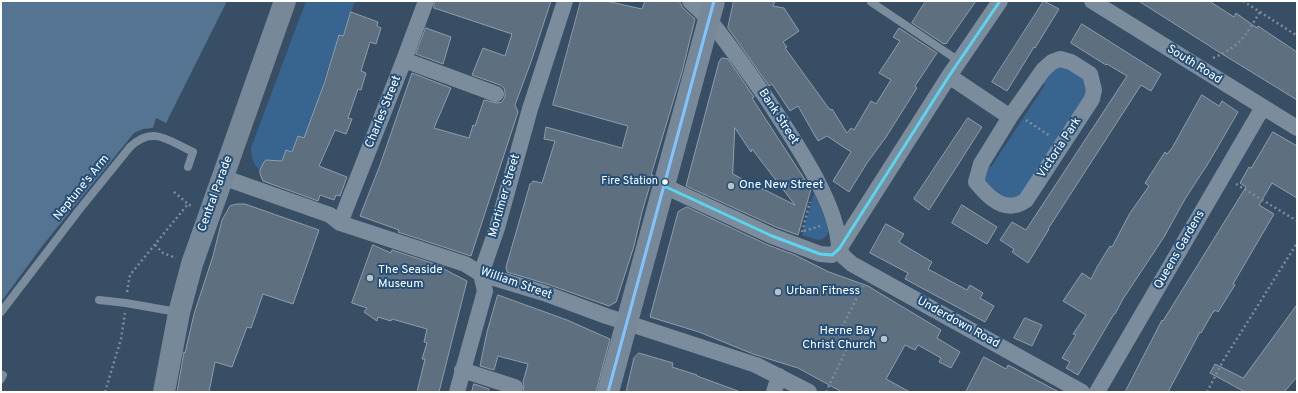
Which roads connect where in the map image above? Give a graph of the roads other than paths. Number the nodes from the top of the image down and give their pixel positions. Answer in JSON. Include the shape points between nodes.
{"nodes":[{"id":1,"x":285,"y":1,"type":"edge"},
{"id":2,"x":426,"y":1,"type":"edge"},
{"id":3,"x":565,"y":1,"type":"edge"},
{"id":4,"x":690,"y":1,"type":"edge"},
{"id":5,"x":1000,"y":1,"type":"edge"},
{"id":6,"x":1092,"y":1,"type":"edge"},
{"id":7,"x":871,"y":2,"type":"dead end"},
{"id":8,"x":711,"y":10,"type":"edge"},
{"id":9,"x":404,"y":60,"type":"junction"},
{"id":10,"x":959,"y":61,"type":"junction"},
{"id":11,"x":948,"y":76,"type":"junction"},
{"id":12,"x":496,"y":94,"type":"dead end"},
{"id":13,"x":1263,"y":107,"type":"junction"},
{"id":14,"x":1012,"y":115,"type":"junction"},
{"id":15,"x":1297,"y":128,"type":"edge"},
{"id":16,"x":188,"y":167,"type":"dead end"},
{"id":17,"x":222,"y":177,"type":"junction"},
{"id":18,"x":664,"y":186,"type":"junction"},
{"id":19,"x":340,"y":223,"type":"junction"},
{"id":20,"x":839,"y":249,"type":"junction"},
{"id":21,"x":481,"y":274,"type":"junction"},
{"id":22,"x":99,"y":300,"type":"dead end"},
{"id":23,"x":1,"y":312,"type":"edge"},
{"id":24,"x":179,"y":313,"type":"junction"},
{"id":25,"x":627,"y":322,"type":"junction"},
{"id":26,"x":462,"y":370,"type":"junction"},
{"id":27,"x":779,"y":376,"type":"junction"},
{"id":28,"x":514,"y":387,"type":"dead end"},
{"id":29,"x":164,"y":392,"type":"edge"},
{"id":30,"x":457,"y":392,"type":"edge"},
{"id":31,"x":608,"y":392,"type":"edge"},
{"id":32,"x":774,"y":392,"type":"edge"},
{"id":33,"x":809,"y":392,"type":"edge"},
{"id":34,"x":1082,"y":392,"type":"edge"},
{"id":35,"x":1097,"y":392,"type":"edge"}],
"edges":[{"from":1,"to":17,"type":"street","name":"Central Parade"},
{"from":2,"to":9,"type":"street","name":"Charles Street"},
{"from":3,"to":21,"type":"street","name":"Mortimer Street"},
{"from":4,"to":8,"type":"street","name":"Bank Street"},
{"from":5,"to":10,"type":"street"},
{"from":6,"to":13,"type":"street","name":"South Road"},
{"from":7,"to":10,"type":"lane"},
{"from":8,"to":18,"type":"street"},
{"from":8,"to":20,"type":"street","name":"Bank Street","via":[[737,56],[787,130],[816,179],[837,229]]},
{"from":9,"to":12,"type":"street"},
{"from":9,"to":19,"type":"street","name":"Charles Street"},
{"from":10,"to":11,"type":"street"},
{"from":11,"to":14,"type":"street"},
{"from":11,"to":20,"type":"street"},
{"from":13,"to":15,"type":"street","name":"South Road"},
{"from":13,"to":35,"type":"street","name":"Queens Gardens"},
{"from":14,"to":14,"type":"street","name":"Victoria Park","via":[[981,164],[976,182],[984,193],[1000,204],[1014,206],[1026,200],[1092,99],[1094,90],[1090,74],[1071,62],[1060,59],[1052,62],[1043,70]]},
{"from":16,"to":23,"type":"lane","name":"Neptune's Arm","via":[[193,152],[158,136],[138,139],[79,210]]},
{"from":17,"to":19,"type":"street","name":"William Street","via":[[330,215]]},
{"from":17,"to":24,"type":"street","name":"Central Parade","via":[[192,264]]},
{"from":18,"to":20,"type":"street","via":[[772,236],[820,254],[832,255]]},
{"from":18,"to":25,"type":"street"},
{"from":19,"to":21,"type":"street","name":"William Street","via":[[465,264]]},
{"from":20,"to":34,"type":"street","name":"Underdown Road","via":[[852,264]]},
{"from":21,"to":25,"type":"street","name":"William Street"},
{"from":21,"to":26,"type":"street","name":"Mortimer Street","via":[[485,291]]},
{"from":22,"to":24,"type":"lane"},
{"from":24,"to":29,"type":"street","name":"Central Parade"},
{"from":25,"to":27,"type":"street","name":"William Street","via":[[756,365]]},
{"from":25,"to":31,"type":"street"},
{"from":26,"to":28,"type":"street"},
{"from":26,"to":30,"type":"street","name":"Mortimer Street"},
{"from":27,"to":32,"type":"street"},
{"from":27,"to":33,"type":"street","name":"William Street"}]}
